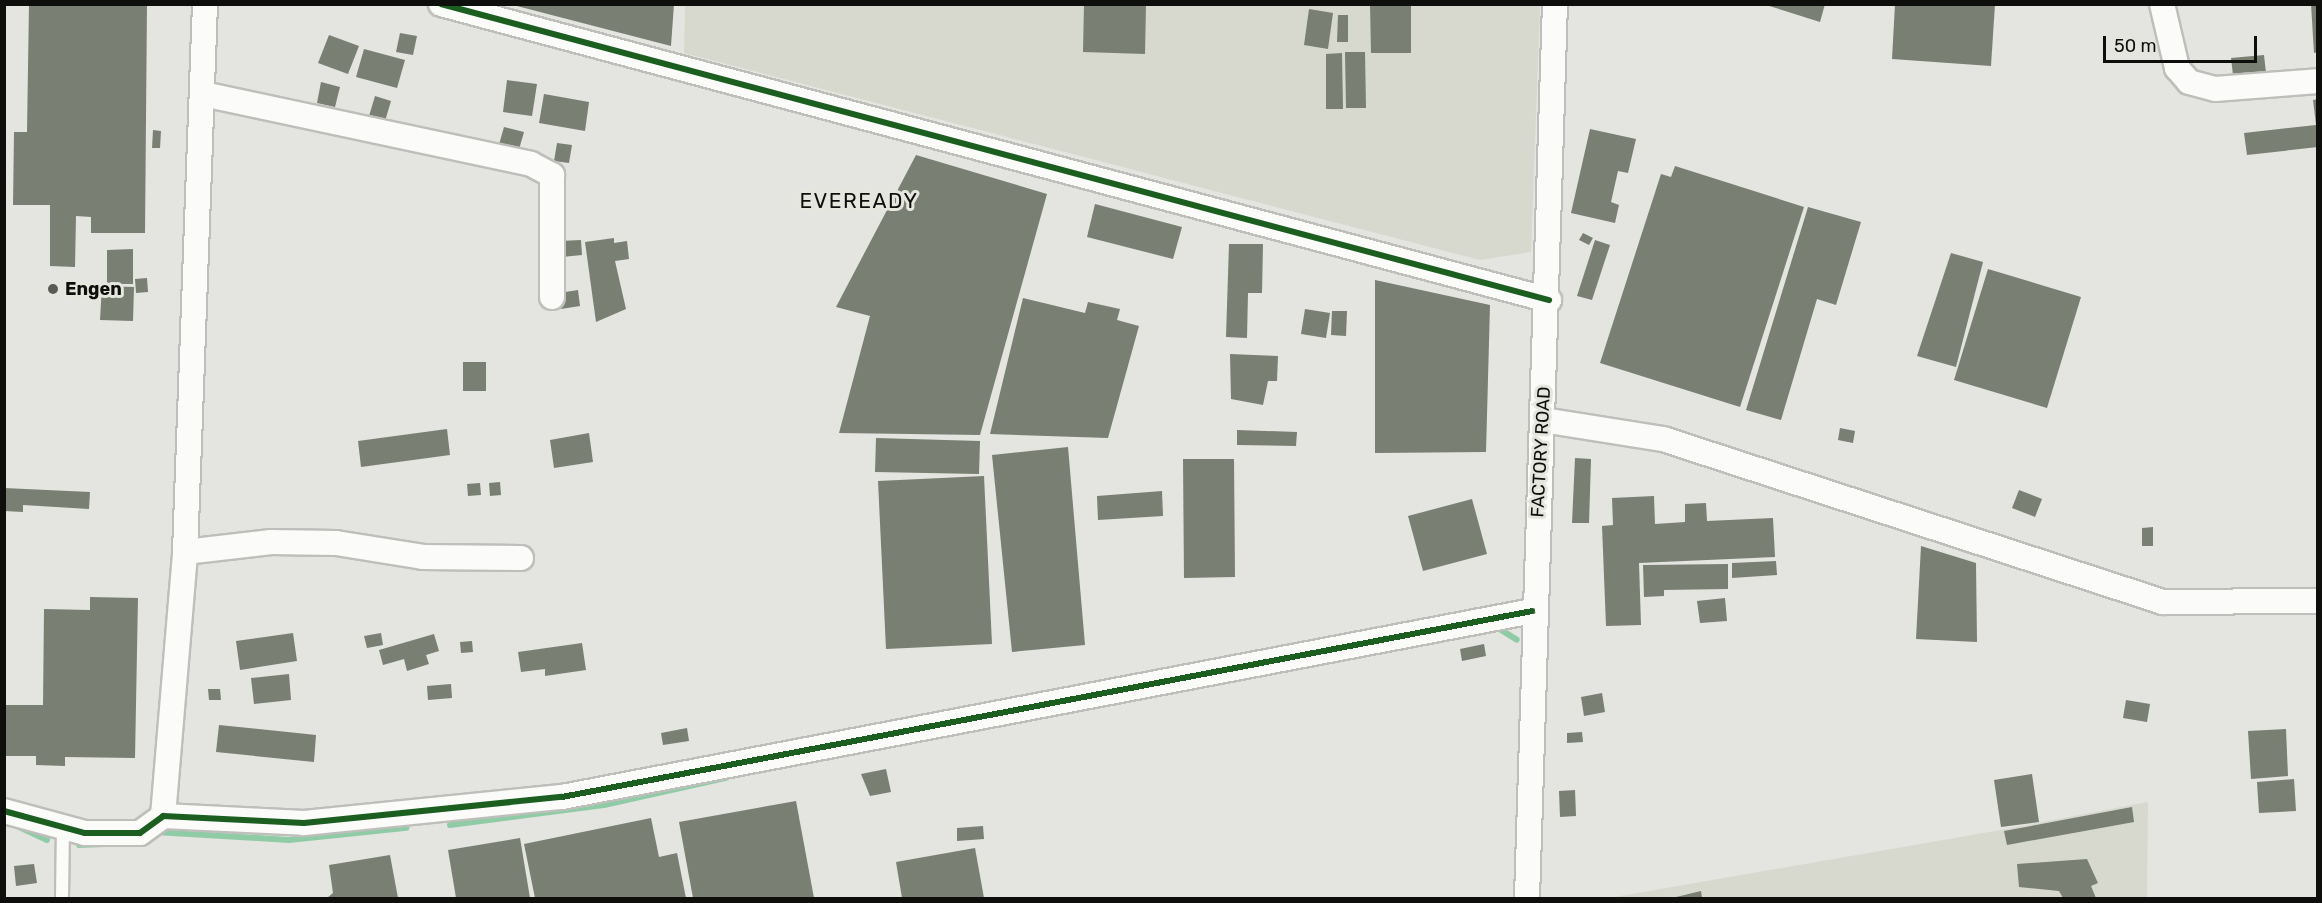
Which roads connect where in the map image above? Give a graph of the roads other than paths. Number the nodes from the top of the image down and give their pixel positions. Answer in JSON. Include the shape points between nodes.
{"nodes":[{"id":1,"x":205,"y":4,"type":"edge"},
{"id":2,"x":441,"y":4,"type":"edge"},
{"id":3,"x":1555,"y":4,"type":"edge"},
{"id":4,"x":2162,"y":4,"type":"edge"},
{"id":5,"x":2318,"y":81,"type":"edge"},
{"id":6,"x":203,"y":94,"type":"junction"},
{"id":7,"x":552,"y":297,"type":"dead end"},
{"id":8,"x":1549,"y":300,"type":"junction"},
{"id":9,"x":1543,"y":420,"type":"junction"},
{"id":10,"x":185,"y":552,"type":"junction"},
{"id":11,"x":521,"y":558,"type":"dead end"},
{"id":12,"x":2318,"y":601,"type":"edge"},
{"id":13,"x":1532,"y":611,"type":"junction"},
{"id":14,"x":4,"y":811,"type":"edge"},
{"id":15,"x":163,"y":816,"type":"junction"},
{"id":16,"x":63,"y":824,"type":"junction"},
{"id":17,"x":62,"y":898,"type":"edge"},
{"id":18,"x":1527,"y":898,"type":"edge"}],
"edges":[{"from":1,"to":6,"type":"street"},
{"from":2,"to":8,"type":"street"},
{"from":3,"to":8,"type":"street","name":"FACTORY ROAD"},
{"from":4,"to":5,"type":"street","via":[[2177,68],[2189,82],[2216,88]]},
{"from":6,"to":7,"type":"street","via":[[531,164],[552,175]]},
{"from":6,"to":10,"type":"street"},
{"from":8,"to":9,"type":"street","name":"FACTORY ROAD"},
{"from":9,"to":12,"type":"street","via":[[1663,438],[2163,602]]},
{"from":9,"to":13,"type":"street","name":"FACTORY ROAD"},
{"from":10,"to":11,"type":"street","via":[[271,542],[336,543],[423,557]]},
{"from":10,"to":15,"type":"street"},
{"from":13,"to":15,"type":"street","via":[[562,797],[304,823]]},
{"from":13,"to":18,"type":"street","name":"FACTORY ROAD","via":[[1537,711]]},
{"from":14,"to":16,"type":"street"},
{"from":15,"to":16,"type":"street","via":[[140,833],[85,833]]},
{"from":16,"to":17,"type":"lane"}]}
